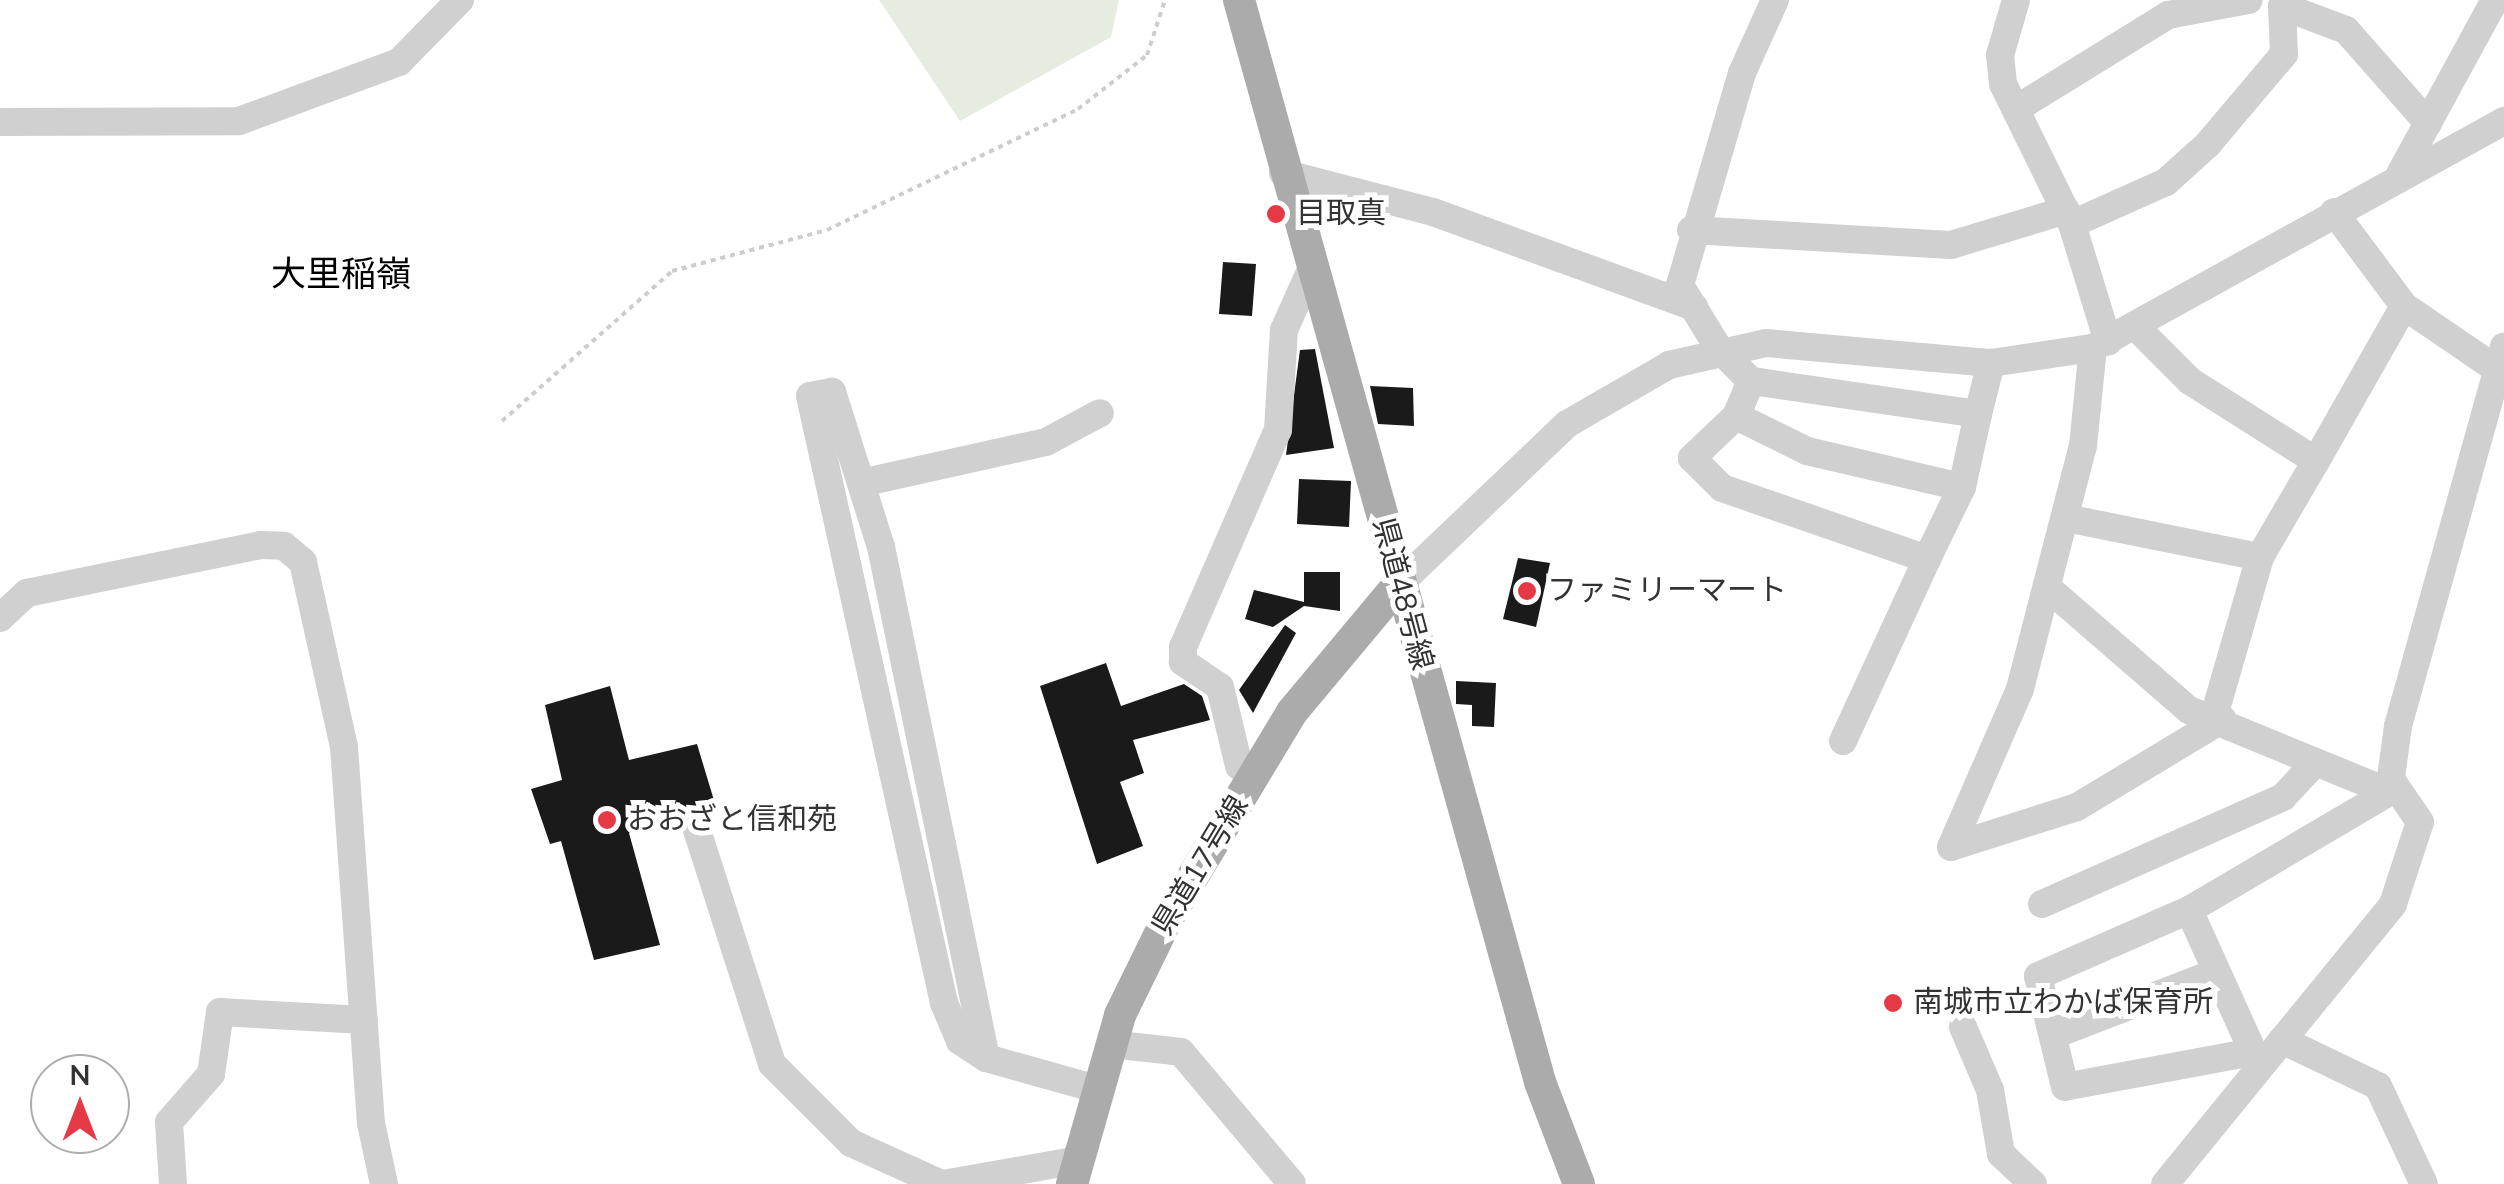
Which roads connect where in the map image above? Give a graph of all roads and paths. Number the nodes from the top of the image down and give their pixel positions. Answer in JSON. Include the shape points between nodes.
{"nodes":[{"id":1,"x":460,"y":0,"type":"edge"},
{"id":2,"x":1165,"y":0,"type":"edge"},
{"id":3,"x":1239,"y":0,"type":"edge"},
{"id":4,"x":1774,"y":0,"type":"edge"},
{"id":5,"x":2016,"y":0,"type":"edge"},
{"id":6,"x":2249,"y":0,"type":"edge"},
{"id":7,"x":2279,"y":3,"type":"edge"},
{"id":8,"x":2486,"y":5,"type":"edge"},
{"id":9,"x":2177,"y":6,"type":"edge"},
{"id":10,"x":2016,"y":109,"type":"junction"},
{"id":11,"x":0,"y":122,"type":"edge"},
{"id":12,"x":2428,"y":122,"type":"junction"},
{"id":13,"x":2504,"y":122,"type":"edge"},
{"id":14,"x":1283,"y":173,"type":"junction"},
{"id":15,"x":2400,"y":174,"type":"junction"},
{"id":16,"x":2334,"y":212,"type":"junction"},
{"id":17,"x":2068,"y":217,"type":"junction"},
{"id":18,"x":1691,"y":230,"type":"junction"},
{"id":19,"x":1310,"y":272,"type":"junction"},
{"id":20,"x":2404,"y":306,"type":"junction"},
{"id":21,"x":1694,"y":307,"type":"junction"},
{"id":22,"x":2136,"y":328,"type":"junction"},
{"id":23,"x":2101,"y":345,"type":"junction"},
{"id":24,"x":1719,"y":350,"type":"junction"},
{"id":25,"x":2500,"y":358,"type":"edge"},
{"id":26,"x":1991,"y":363,"type":"junction"},
{"id":27,"x":1752,"y":381,"type":"junction"},
{"id":28,"x":1100,"y":412,"type":"dead end"},
{"id":29,"x":1978,"y":414,"type":"junction"},
{"id":30,"x":1736,"y":416,"type":"junction"},
{"id":31,"x":502,"y":421,"type":"dead end"},
{"id":32,"x":2316,"y":461,"type":"junction"},
{"id":33,"x":861,"y":484,"type":"junction"},
{"id":34,"x":1962,"y":487,"type":"junction"},
{"id":35,"x":2066,"y":518,"type":"junction"},
{"id":36,"x":2260,"y":556,"type":"junction"},
{"id":37,"x":1927,"y":560,"type":"junction"},
{"id":38,"x":1399,"y":584,"type":"junction"},
{"id":39,"x":2048,"y":588,"type":"junction"},
{"id":40,"x":0,"y":618,"type":"edge"},
{"id":41,"x":2219,"y":718,"type":"junction"},
{"id":42,"x":1842,"y":740,"type":"dead end"},
{"id":43,"x":2313,"y":765,"type":"junction"},
{"id":44,"x":1254,"y":776,"type":"junction"},
{"id":45,"x":2391,"y":786,"type":"junction"},
{"id":46,"x":696,"y":827,"type":"dead end"},
{"id":47,"x":2042,"y":904,"type":"dead end"},
{"id":48,"x":2189,"y":910,"type":"junction"},
{"id":49,"x":2212,"y":974,"type":"junction"},
{"id":50,"x":364,"y":1020,"type":"junction"},
{"id":51,"x":1964,"y":1027,"type":"dead end"},
{"id":52,"x":2054,"y":1035,"type":"junction"},
{"id":53,"x":1111,"y":1044,"type":"junction"},
{"id":54,"x":2267,"y":1050,"type":"junction"},
{"id":55,"x":986,"y":1058,"type":"junction"},
{"id":56,"x":1097,"y":1089,"type":"junction"},
{"id":57,"x":1076,"y":1172,"type":"edge"},
{"id":58,"x":1287,"y":1182,"type":"edge"},
{"id":59,"x":173,"y":1184,"type":"edge"},
{"id":60,"x":384,"y":1184,"type":"edge"},
{"id":61,"x":942,"y":1184,"type":"edge"},
{"id":62,"x":1578,"y":1184,"type":"edge"},
{"id":63,"x":2033,"y":1184,"type":"edge"},
{"id":64,"x":2165,"y":1184,"type":"edge"},
{"id":65,"x":2424,"y":1184,"type":"edge"}],
"edges":[{"from":1,"to":11,"type":"street","via":[[399,62],[240,122]]},
{"from":2,"to":31,"type":"path","via":[[1147,54],[1078,109],[827,230],[672,271]]},
{"from":3,"to":14,"type":"main road","name":"県道48号線"},
{"from":4,"to":18,"type":"street"},
{"from":5,"to":10,"type":"street","via":[[1999,68]]},
{"from":6,"to":9,"type":"street"},
{"from":7,"to":12,"type":"street","via":[[2346,30]]},
{"from":7,"to":17,"type":"street","via":[[2284,54],[2208,144],[2166,182]]},
{"from":8,"to":12,"type":"street"},
{"from":9,"to":10,"type":"street"},
{"from":10,"to":17,"type":"street"},
{"from":12,"to":15,"type":"street"},
{"from":13,"to":15,"type":"street"},
{"from":14,"to":19,"type":"main road","name":"県道48号線"},
{"from":14,"to":21,"type":"street","via":[[1433,212]]},
{"from":15,"to":16,"type":"street"},
{"from":16,"to":20,"type":"street"},
{"from":16,"to":22,"type":"street"},
{"from":17,"to":18,"type":"street","via":[[1951,245]]},
{"from":17,"to":23,"type":"street"},
{"from":18,"to":21,"type":"street","via":[[1680,285]]},
{"from":19,"to":38,"type":"main road","name":"県道48号線"},
{"from":19,"to":44,"type":"street","via":[[1284,330],[1278,430],[1183,646],[1184,662],[1220,687],[1239,766]]},
{"from":20,"to":25,"type":"street"},
{"from":20,"to":32,"type":"street"},
{"from":21,"to":24,"type":"street"},
{"from":22,"to":23,"type":"street"},
{"from":22,"to":32,"type":"street","via":[[2190,381]]},
{"from":23,"to":26,"type":"street"},
{"from":23,"to":35,"type":"street"},
{"from":24,"to":26,"type":"street","via":[[1766,343]]},
{"from":24,"to":27,"type":"street"},
{"from":24,"to":38,"type":"street","via":[[1604,396]]},
{"from":25,"to":45,"type":"street","via":[[2398,726]]},
{"from":26,"to":29,"type":"street"},
{"from":27,"to":29,"type":"street"},
{"from":27,"to":30,"type":"street"},
{"from":28,"to":33,"type":"street","via":[[1046,442]]},
{"from":29,"to":34,"type":"street"},
{"from":30,"to":34,"type":"street","via":[[1807,451]]},
{"from":30,"to":37,"type":"street","via":[[1692,458],[1722,488]]},
{"from":32,"to":36,"type":"street"},
{"from":33,"to":55,"type":"street"},
{"from":33,"to":55,"type":"street","via":[[832,392],[810,396],[937,985],[960,1040]]},
{"from":34,"to":37,"type":"street"},
{"from":35,"to":36,"type":"street"},
{"from":35,"to":39,"type":"street"},
{"from":36,"to":41,"type":"street"},
{"from":37,"to":42,"type":"street"},
{"from":38,"to":44,"type":"main road","name":"県道17号線","via":[[1292,712]]},
{"from":38,"to":62,"type":"main road","name":"県道48号線","via":[[1540,1082]]},
{"from":39,"to":41,"type":"street","via":[[2189,710]]},
{"from":39,"to":41,"type":"street","via":[[2020,689],[1951,847],[2077,806]]},
{"from":40,"to":50,"type":"street","via":[[27,592],[260,545],[284,546],[303,562],[344,747]]},
{"from":41,"to":43,"type":"street"},
{"from":43,"to":45,"type":"street"},
{"from":43,"to":47,"type":"street","via":[[2283,797]]},
{"from":44,"to":53,"type":"main road","name":"県道17号線","via":[[1166,921]]},
{"from":45,"to":48,"type":"street"},
{"from":45,"to":54,"type":"street","via":[[2420,822],[2399,890]]},
{"from":46,"to":61,"type":"street","via":[[772,1064],[852,1142]]},
{"from":48,"to":49,"type":"street"},
{"from":48,"to":52,"type":"street","via":[[2038,976]]},
{"from":49,"to":52,"type":"street"},
{"from":49,"to":54,"type":"street"},
{"from":50,"to":59,"type":"street","via":[[220,1012],[210,1074],[169,1122]]},
{"from":50,"to":60,"type":"street"},
{"from":51,"to":63,"type":"street","via":[[1990,1090],[2000,1154]]},
{"from":52,"to":54,"type":"street","via":[[2064,1087]]},
{"from":53,"to":56,"type":"main road","name":"県道17号線"},
{"from":53,"to":58,"type":"street","via":[[1181,1052]]},
{"from":54,"to":64,"type":"street"},
{"from":54,"to":65,"type":"street","via":[[2378,1086]]},
{"from":55,"to":56,"type":"street"},
{"from":56,"to":57,"type":"main road","name":"県道17号線"},
{"from":57,"to":61,"type":"street"}]}
